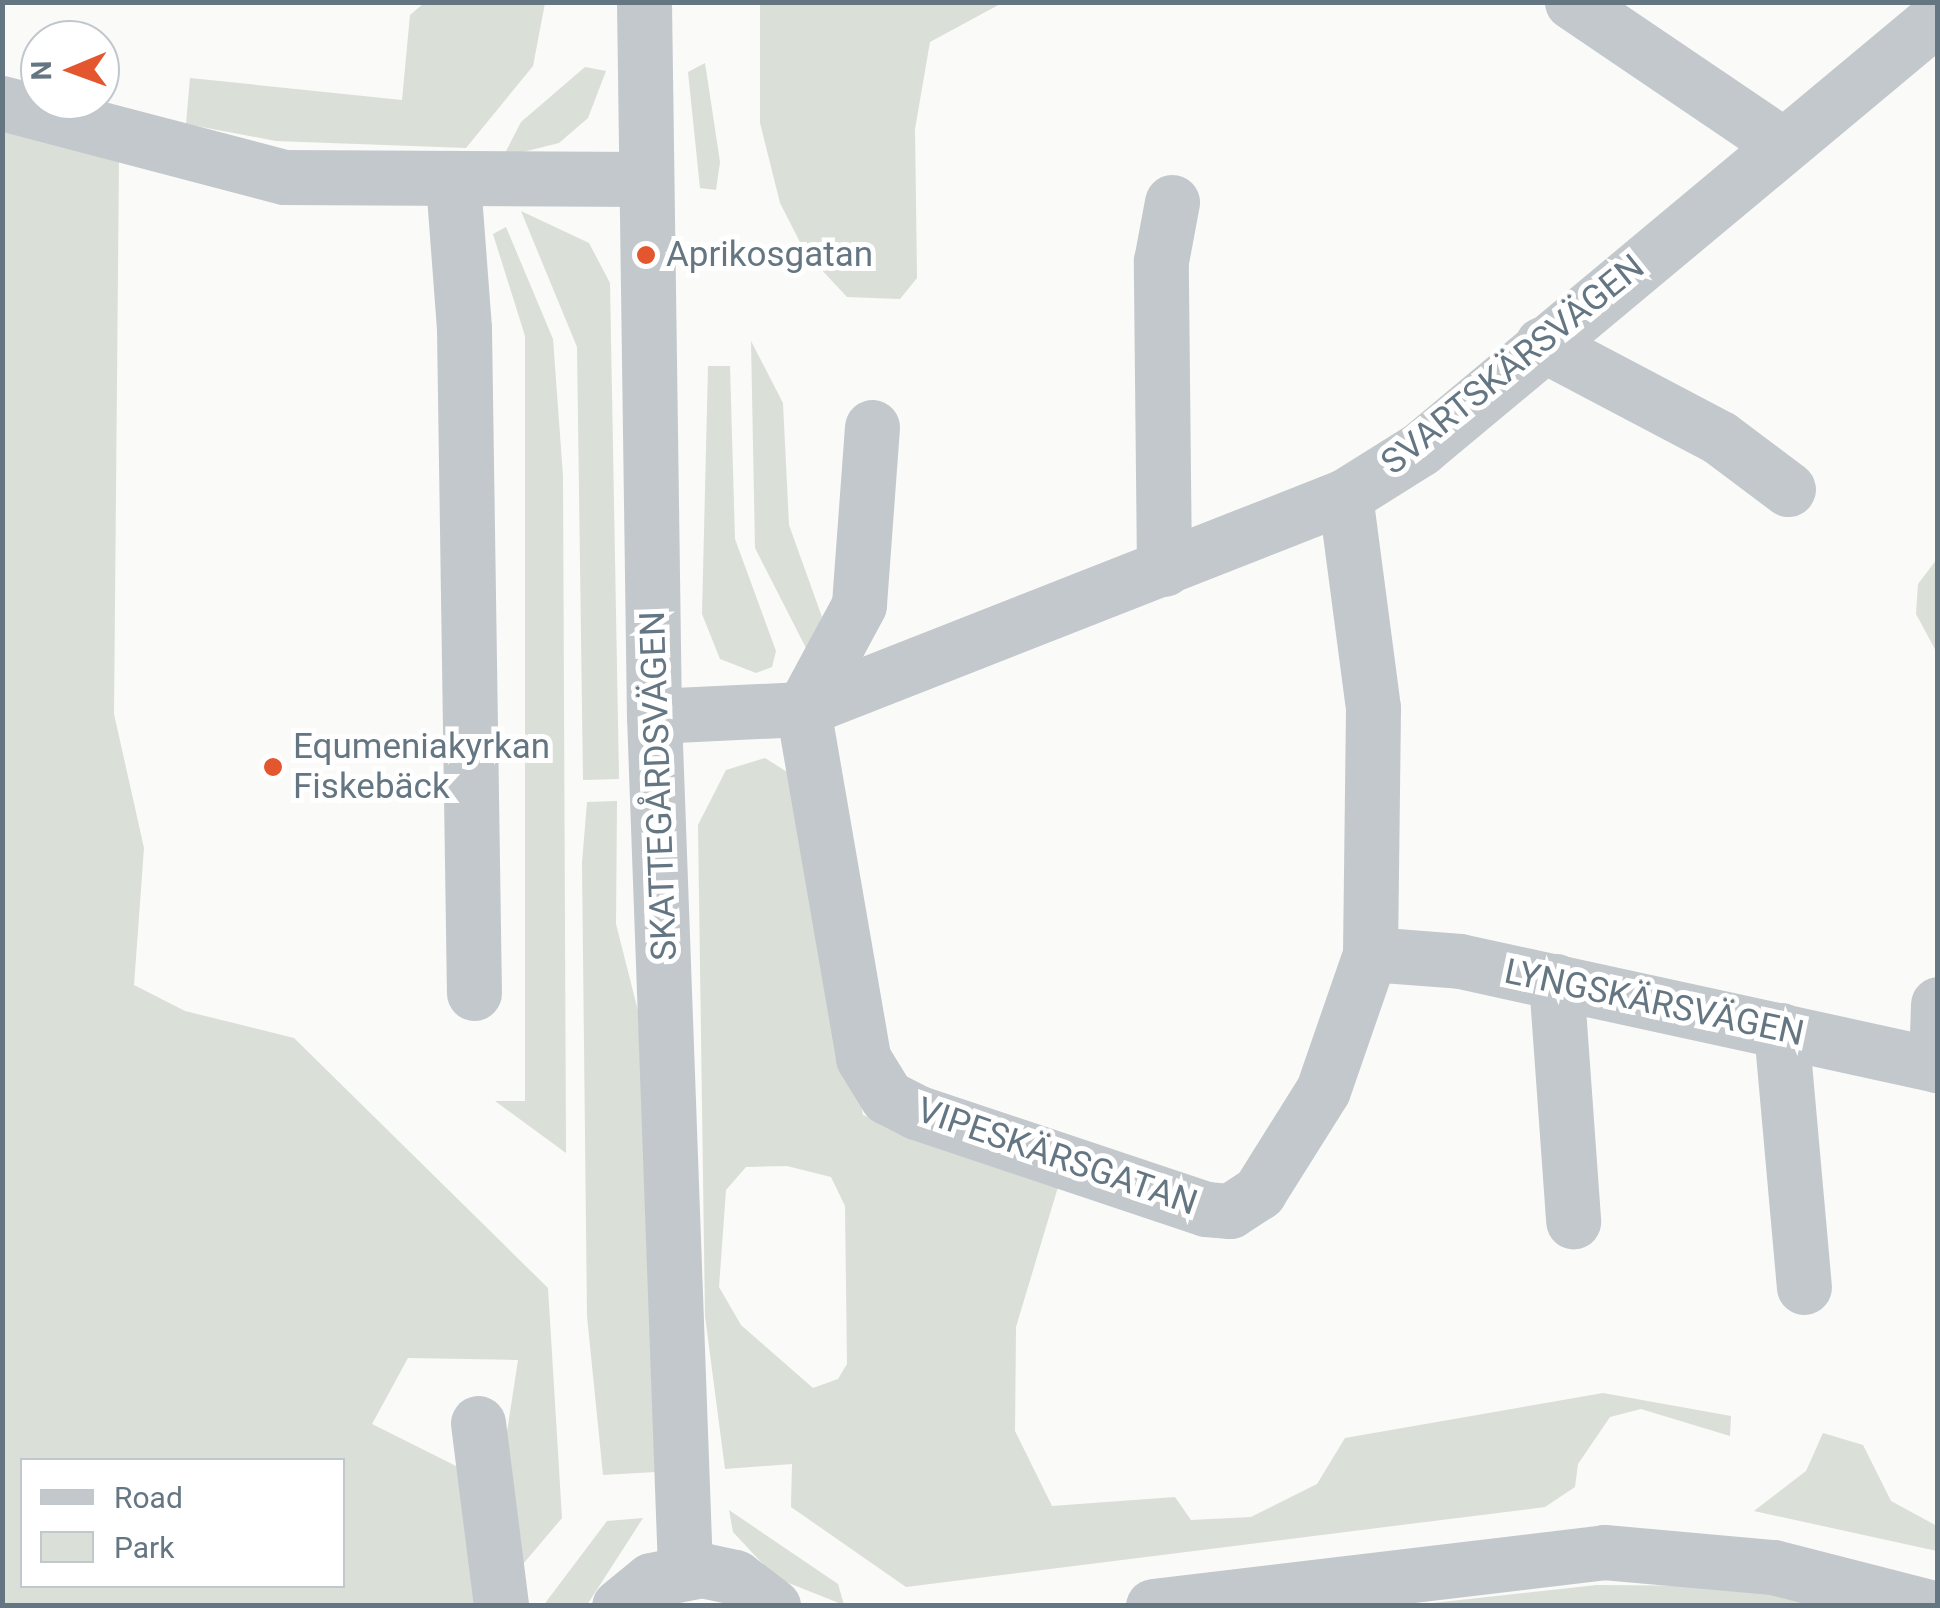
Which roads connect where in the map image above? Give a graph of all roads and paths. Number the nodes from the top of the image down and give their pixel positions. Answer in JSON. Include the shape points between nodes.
{"nodes":[{"id":1,"x":644,"y":2,"type":"edge"},
{"id":2,"x":1572,"y":2,"type":"edge"},
{"id":3,"x":1938,"y":17,"type":"edge"},
{"id":4,"x":2,"y":103,"type":"edge"},
{"id":5,"x":1782,"y":144,"type":"junction"},
{"id":6,"x":645,"y":179,"type":"junction"},
{"id":7,"x":453,"y":182,"type":"junction"},
{"id":8,"x":1172,"y":202,"type":"dead end"},
{"id":9,"x":1542,"y":344,"type":"junction"},
{"id":10,"x":872,"y":427,"type":"dead end"},
{"id":11,"x":1788,"y":489,"type":"dead end"},
{"id":12,"x":1345,"y":496,"type":"junction"},
{"id":13,"x":1164,"y":570,"type":"junction"},
{"id":14,"x":803,"y":708,"type":"junction"},
{"id":15,"x":654,"y":716,"type":"junction"},
{"id":16,"x":1370,"y":954,"type":"junction"},
{"id":17,"x":1556,"y":981,"type":"junction"},
{"id":18,"x":474,"y":994,"type":"dead end"},
{"id":19,"x":1938,"y":1004,"type":"edge"},
{"id":20,"x":1781,"y":1030,"type":"junction"},
{"id":21,"x":1936,"y":1065,"type":"edge"},
{"id":22,"x":1572,"y":1222,"type":"dead end"},
{"id":23,"x":1804,"y":1287,"type":"dead end"},
{"id":24,"x":478,"y":1423,"type":"dead end"},
{"id":25,"x":685,"y":1570,"type":"junction"},
{"id":26,"x":500,"y":1606,"type":"edge"},
{"id":27,"x":619,"y":1606,"type":"edge"},
{"id":28,"x":773,"y":1606,"type":"edge"},
{"id":29,"x":1152,"y":1606,"type":"edge"},
{"id":30,"x":1926,"y":1606,"type":"edge"}],
"edges":[{"from":1,"to":6,"type":"street","name":"SKATTEGÅRDSVÄGEN"},
{"from":2,"to":5,"type":"street"},
{"from":3,"to":5,"type":"street","name":"SVARTSKÄRSVÄGEN"},
{"from":4,"to":7,"type":"street","via":[[284,177]]},
{"from":5,"to":9,"type":"street","name":"SVARTSKÄRSVÄGEN"},
{"from":6,"to":7,"type":"street"},
{"from":6,"to":15,"type":"street","name":"SKATTEGÅRDSVÄGEN"},
{"from":7,"to":18,"type":"street","via":[[465,346]]},
{"from":8,"to":13,"type":"street","via":[[1161,261]]},
{"from":9,"to":11,"type":"street","via":[[1720,438]]},
{"from":9,"to":12,"type":"street","name":"SVARTSKÄRSVÄGEN","via":[[1420,448]]},
{"from":10,"to":14,"type":"street","via":[[859,604]]},
{"from":12,"to":13,"type":"street","name":"SVARTSKÄRSVÄGEN"},
{"from":12,"to":16,"type":"street","name":"VIPESKÄRSGATAN","via":[[1373,708]]},
{"from":13,"to":14,"type":"street","name":"SVARTSKÄRSVÄGEN"},
{"from":14,"to":15,"type":"street","name":"SVARTSKÄRSVÄGEN"},
{"from":14,"to":16,"type":"street","name":"VIPESKÄRSGATAN","via":[[863,1058],[887,1097],[916,1112],[1230,1211],[1259,1192],[1323,1090]]},
{"from":15,"to":25,"type":"street","name":"SKATTEGÅRDSVÄGEN"},
{"from":16,"to":17,"type":"street","name":"LYNGSKÄRSVÄGEN"},
{"from":17,"to":20,"type":"street","name":"LYNGSKÄRSVÄGEN"},
{"from":17,"to":22,"type":"street"},
{"from":19,"to":21,"type":"street"},
{"from":20,"to":21,"type":"street","name":"LYNGSKÄRSVÄGEN"},
{"from":20,"to":23,"type":"street"},
{"from":24,"to":26,"type":"street"},
{"from":25,"to":27,"type":"street","via":[[651,1580]]},
{"from":25,"to":28,"type":"street","via":[[736,1578]]},
{"from":29,"to":30,"type":"street","via":[[1604,1552],[1773,1567]]}]}
